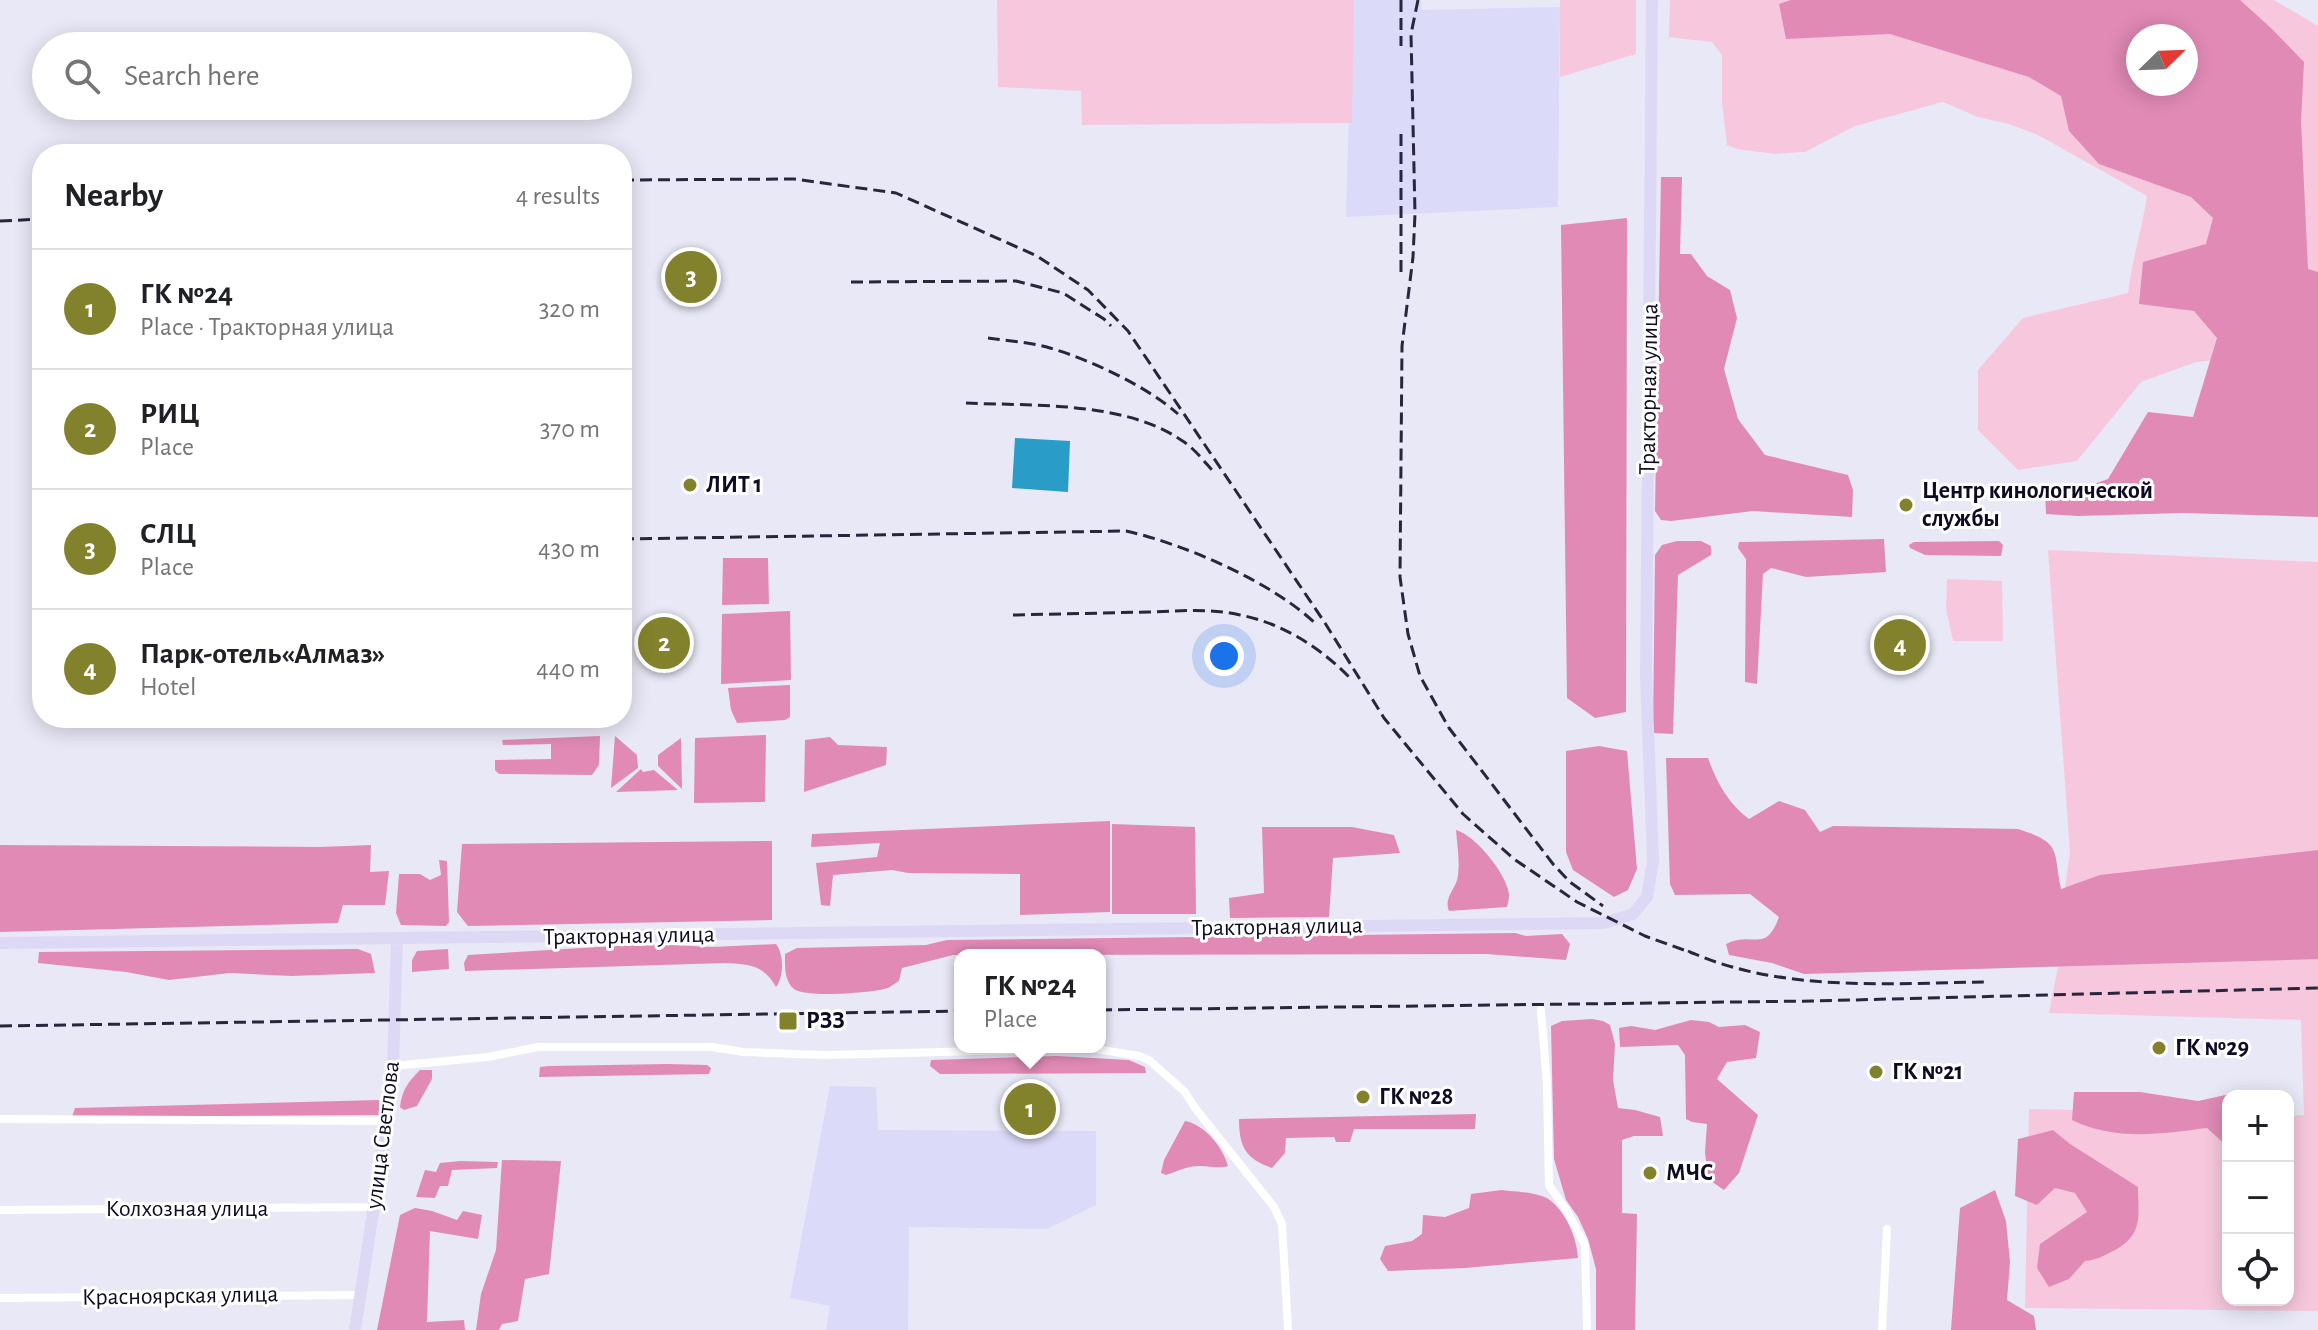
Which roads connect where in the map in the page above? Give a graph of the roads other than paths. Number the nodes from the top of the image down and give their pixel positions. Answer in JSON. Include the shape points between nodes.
{"nodes":[{"id":1,"x":1652,"y":0,"type":"edge"},
{"id":2,"x":397,"y":938,"type":"junction"},
{"id":3,"x":0,"y":943,"type":"edge"},
{"id":4,"x":1541,"y":1010,"type":"dead end"},
{"id":5,"x":1106,"y":1051,"type":"edge"},
{"id":6,"x":954,"y":1052,"type":"edge"},
{"id":7,"x":393,"y":1066,"type":"junction"},
{"id":8,"x":0,"y":1119,"type":"edge"},
{"id":9,"x":387,"y":1121,"type":"junction"},
{"id":10,"x":374,"y":1207,"type":"junction"},
{"id":11,"x":0,"y":1210,"type":"edge"},
{"id":12,"x":1887,"y":1229,"type":"dead end"},
{"id":13,"x":360,"y":1295,"type":"junction"},
{"id":14,"x":0,"y":1298,"type":"edge"},
{"id":15,"x":355,"y":1330,"type":"edge"},
{"id":16,"x":1288,"y":1330,"type":"edge"},
{"id":17,"x":1587,"y":1330,"type":"edge"},
{"id":18,"x":1882,"y":1330,"type":"edge"}],
"edges":[{"from":1,"to":2,"type":"main road","name":"Тракторная улица","via":[[1646,675],[1653,861],[1647,897],[1633,914],[1604,923]]},
{"from":2,"to":3,"type":"main road","name":"Тракторная улица"},
{"from":2,"to":7,"type":"main road","name":"улица Светлова"},
{"from":4,"to":17,"type":"street","via":[[1549,1185],[1585,1245]]},
{"from":5,"to":16,"type":"street","via":[[1149,1060],[1185,1092],[1274,1207],[1282,1224]]},
{"from":6,"to":7,"type":"street","via":[[826,1055],[712,1047],[538,1047]]},
{"from":7,"to":9,"type":"main road","name":"улица Светлова"},
{"from":8,"to":9,"type":"street"},
{"from":9,"to":10,"type":"main road","name":"улица Светлова"},
{"from":10,"to":11,"type":"street","name":"Колхозная улица"},
{"from":10,"to":13,"type":"main road","name":"улица Светлова"},
{"from":12,"to":18,"type":"street"},
{"from":13,"to":14,"type":"street","name":"Красноярская улица"},
{"from":13,"to":15,"type":"main road","name":"улица Светлова"}]}
